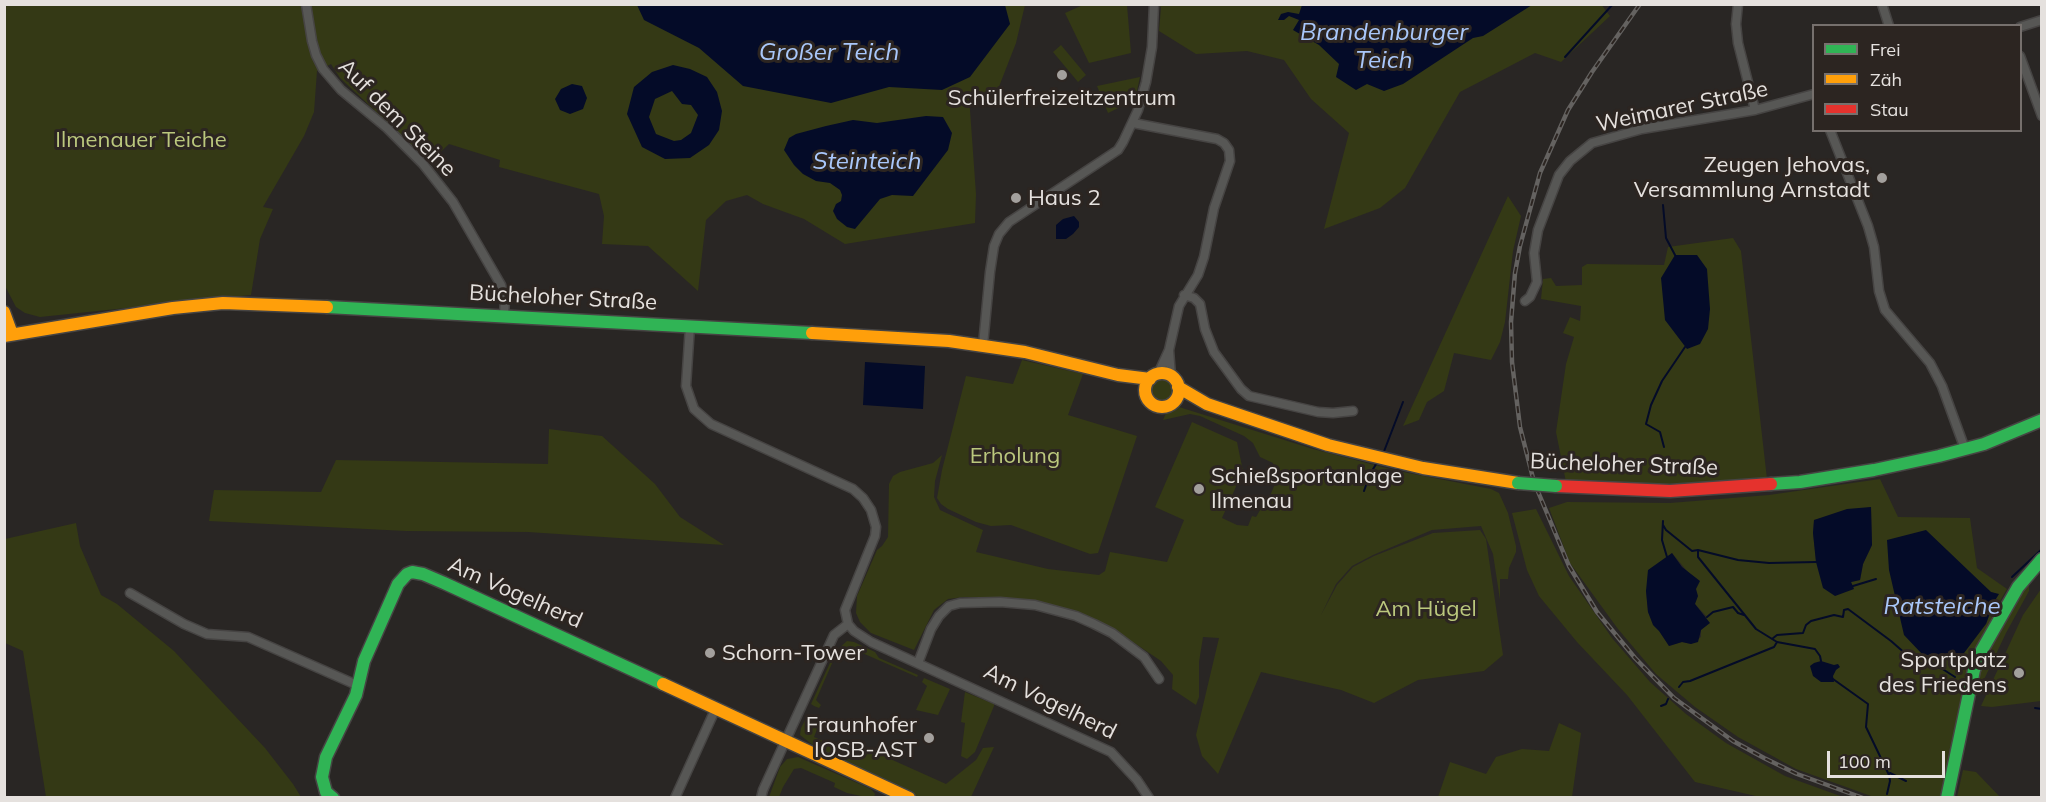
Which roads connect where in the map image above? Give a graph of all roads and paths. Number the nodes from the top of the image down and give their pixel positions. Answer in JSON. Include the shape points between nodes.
{"nodes":[{"id":1,"x":306,"y":4,"type":"edge"},
{"id":2,"x":1154,"y":4,"type":"edge"},
{"id":3,"x":1738,"y":4,"type":"edge"},
{"id":4,"x":1882,"y":4,"type":"edge"},
{"id":5,"x":2042,"y":20,"type":"edge"},
{"id":6,"x":1888,"y":24,"type":"edge"},
{"id":7,"x":2022,"y":26,"type":"edge"},
{"id":8,"x":2022,"y":61,"type":"edge"},
{"id":9,"x":1812,"y":95,"type":"edge"},
{"id":10,"x":1755,"y":110,"type":"junction"},
{"id":11,"x":2042,"y":116,"type":"edge"},
{"id":12,"x":1133,"y":123,"type":"junction"},
{"id":13,"x":1831,"y":132,"type":"edge"},
{"id":14,"x":1184,"y":295,"type":"junction"},
{"id":15,"x":1525,"y":301,"type":"dead end"},
{"id":16,"x":4,"y":312,"type":"edge"},
{"id":17,"x":504,"y":316,"type":"junction"},
{"id":18,"x":690,"y":326,"type":"junction"},
{"id":19,"x":8,"y":335,"type":"edge"},
{"id":20,"x":983,"y":345,"type":"junction"},
{"id":21,"x":1169,"y":350,"type":"junction"},
{"id":22,"x":1118,"y":375,"type":"junction"},
{"id":23,"x":1154,"y":376,"type":"junction"},
{"id":24,"x":1171,"y":376,"type":"junction"},
{"id":25,"x":1178,"y":387,"type":"junction"},
{"id":26,"x":1146,"y":392,"type":"junction"},
{"id":27,"x":1175,"y":400,"type":"junction"},
{"id":28,"x":1207,"y":404,"type":"junction"},
{"id":29,"x":1353,"y":411,"type":"dead end"},
{"id":30,"x":2042,"y":420,"type":"edge"},
{"id":31,"x":1965,"y":449,"type":"junction"},
{"id":32,"x":2042,"y":559,"type":"edge"},
{"id":33,"x":130,"y":593,"type":"dead end"},
{"id":34,"x":848,"y":624,"type":"junction"},
{"id":35,"x":918,"y":663,"type":"junction"},
{"id":36,"x":1159,"y":679,"type":"dead end"},
{"id":37,"x":359,"y":686,"type":"junction"},
{"id":38,"x":715,"y":710,"type":"junction"},
{"id":39,"x":785,"y":741,"type":"junction"},
{"id":40,"x":333,"y":798,"type":"edge"},
{"id":41,"x":675,"y":798,"type":"edge"},
{"id":42,"x":761,"y":798,"type":"edge"},
{"id":43,"x":909,"y":798,"type":"edge"},
{"id":44,"x":1149,"y":798,"type":"edge"},
{"id":45,"x":1947,"y":798,"type":"edge"}],
"edges":[{"from":1,"to":17,"type":"street","name":"Auf dem Steine","via":[[312,41],[323,69],[423,164],[453,202],[501,285]]},
{"from":2,"to":12,"type":"street","via":[[1152,48]]},
{"from":3,"to":10,"type":"street","via":[[1738,43]]},
{"from":4,"to":6,"type":"street"},
{"from":5,"to":7,"type":"street"},
{"from":8,"to":11,"type":"street"},
{"from":9,"to":10,"type":"street","name":"Weimarer Straße"},
{"from":10,"to":15,"type":"street","name":"Weimarer Straße","via":[[1620,134],[1592,143],[1570,161],[1559,176],[1538,230],[1534,253],[1537,282]]},
{"from":12,"to":14,"type":"street","via":[[1217,139],[1228,150],[1230,161],[1214,208],[1204,257],[1198,275]]},
{"from":12,"to":20,"type":"street","via":[[1118,150],[1009,222],[999,234]]},
{"from":13,"to":31,"type":"street","via":[[1870,231],[1885,310],[1930,363]]},
{"from":14,"to":21,"type":"street"},
{"from":14,"to":29,"type":"street","via":[[1200,304],[1208,341],[1249,396],[1318,412]]},
{"from":16,"to":19,"type":"main road"},
{"from":17,"to":18,"type":"main road","name":"Bücheloher Straße"},
{"from":17,"to":19,"type":"main road","name":"Bücheloher Straße","via":[[223,303]]},
{"from":18,"to":20,"type":"main road","name":"Bücheloher Straße"},
{"from":18,"to":34,"type":"street","via":[[686,386],[694,409],[717,427],[853,489],[868,504],[875,536],[845,610]]},
{"from":20,"to":22,"type":"main road","name":"Bücheloher Straße"},
{"from":21,"to":23,"type":"street"},
{"from":21,"to":24,"type":"street"},
{"from":22,"to":23,"type":"main road","name":"Bücheloher Straße"},
{"from":22,"to":26,"type":"main road","name":"Bücheloher Straße"},
{"from":23,"to":24,"type":"main road","name":"Bücheloher Straße"},
{"from":23,"to":26,"type":"main road"},
{"from":24,"to":25,"type":"main road","name":"Bücheloher Straße"},
{"from":25,"to":27,"type":"main road"},
{"from":25,"to":28,"type":"main road","name":"Bücheloher Straße"},
{"from":26,"to":27,"type":"main road","name":"Bücheloher Straße","via":[[1156,405],[1165,406]]},
{"from":27,"to":28,"type":"main road","name":"Bücheloher Straße"},
{"from":28,"to":31,"type":"main road","name":"Bücheloher Straße","bridge":true,"via":[[1258,423],[1399,463],[1556,486],[1652,491],[1768,485],[1874,470]]},
{"from":30,"to":31,"type":"main road","name":"Bücheloher Straße"},
{"from":32,"to":45,"type":"main road","via":[[2018,587],[1974,670]]},
{"from":33,"to":37,"type":"street","via":[[207,634],[248,637]]},
{"from":34,"to":35,"type":"street","name":"Am Vogelherd","via":[[861,637]]},
{"from":34,"to":39,"type":"street","via":[[834,635]]},
{"from":35,"to":36,"type":"street","via":[[931,629],[949,606],[1000,602],[1035,605],[1094,624],[1144,657]]},
{"from":35,"to":44,"type":"street","name":"Am Vogelherd","via":[[1111,752]]},
{"from":37,"to":38,"type":"main road","name":"Am Vogelherd","via":[[364,661],[398,584],[407,574],[418,573]]},
{"from":37,"to":40,"type":"main road","name":"Am Vogelherd","via":[[323,768],[323,785]]},
{"from":38,"to":39,"type":"main road","name":"Am Vogelherd"},
{"from":38,"to":41,"type":"street"},
{"from":39,"to":42,"type":"street"},
{"from":39,"to":43,"type":"main road","name":"Am Vogelherd"}]}
